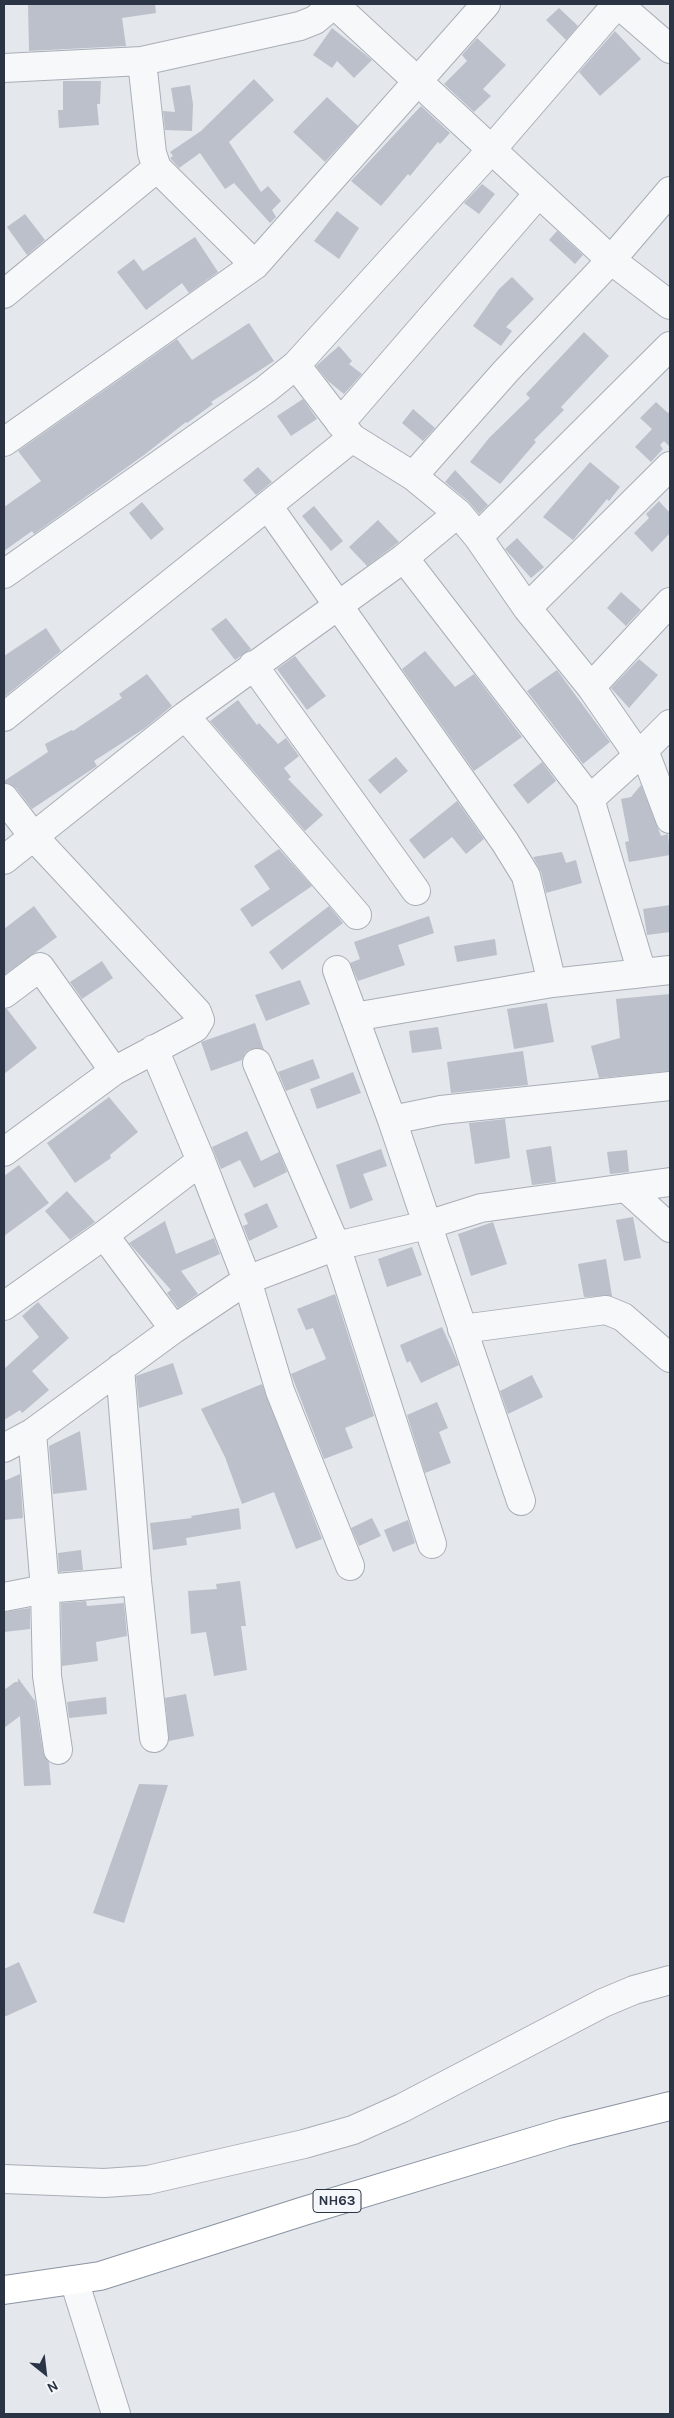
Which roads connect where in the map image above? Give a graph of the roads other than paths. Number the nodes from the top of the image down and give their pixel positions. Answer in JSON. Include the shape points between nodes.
{"nodes":[{"id":1,"x":486,"y":4,"type":"edge"},
{"id":2,"x":617,"y":4,"type":"edge"},
{"id":3,"x":343,"y":6,"type":"edge"},
{"id":4,"x":670,"y":49,"type":"edge"},
{"id":5,"x":142,"y":61,"type":"junction"},
{"id":6,"x":4,"y":68,"type":"edge"},
{"id":7,"x":418,"y":82,"type":"junction"},
{"id":8,"x":492,"y":149,"type":"junction"},
{"id":9,"x":157,"y":168,"type":"junction"},
{"id":10,"x":670,"y":191,"type":"edge"},
{"id":11,"x":538,"y":194,"type":"junction"},
{"id":12,"x":611,"y":260,"type":"junction"},
{"id":13,"x":255,"y":265,"type":"junction"},
{"id":14,"x":4,"y":294,"type":"edge"},
{"id":15,"x":670,"y":305,"type":"edge"},
{"id":16,"x":670,"y":346,"type":"edge"},
{"id":17,"x":296,"y":365,"type":"junction"},
{"id":18,"x":346,"y":431,"type":"junction"},
{"id":19,"x":4,"y":442,"type":"edge"},
{"id":20,"x":670,"y":466,"type":"edge"},
{"id":21,"x":413,"y":476,"type":"junction"},
{"id":22,"x":268,"y":506,"type":"junction"},
{"id":23,"x":458,"y":513,"type":"junction"},
{"id":24,"x":478,"y":537,"type":"junction"},
{"id":25,"x":404,"y":558,"type":"junction"},
{"id":26,"x":4,"y":574,"type":"edge"},
{"id":27,"x":670,"y":602,"type":"edge"},
{"id":28,"x":337,"y":605,"type":"junction"},
{"id":29,"x":527,"y":608,"type":"junction"},
{"id":30,"x":253,"y":665,"type":"junction"},
{"id":31,"x":591,"y":687,"type":"junction"},
{"id":32,"x":4,"y":716,"type":"edge"},
{"id":33,"x":185,"y":716,"type":"junction"},
{"id":34,"x":670,"y":724,"type":"edge"},
{"id":35,"x":641,"y":752,"type":"junction"},
{"id":36,"x":4,"y":798,"type":"edge"},
{"id":37,"x":590,"y":799,"type":"junction"},
{"id":38,"x":670,"y":819,"type":"edge"},
{"id":39,"x":34,"y":837,"type":"junction"},
{"id":40,"x":4,"y":860,"type":"edge"},
{"id":41,"x":416,"y":891,"type":"dead end"},
{"id":42,"x":357,"y":914,"type":"dead end"},
{"id":43,"x":337,"y":970,"type":"dead end"},
{"id":44,"x":670,"y":970,"type":"edge"},
{"id":45,"x":642,"y":973,"type":"junction"},
{"id":46,"x":552,"y":983,"type":"junction"},
{"id":47,"x":4,"y":994,"type":"edge"},
{"id":48,"x":354,"y":1017,"type":"junction"},
{"id":49,"x":154,"y":1049,"type":"junction"},
{"id":50,"x":257,"y":1062,"type":"dead end"},
{"id":51,"x":114,"y":1071,"type":"junction"},
{"id":52,"x":670,"y":1086,"type":"edge"},
{"id":53,"x":392,"y":1120,"type":"junction"},
{"id":54,"x":4,"y":1152,"type":"edge"},
{"id":55,"x":201,"y":1161,"type":"junction"},
{"id":56,"x":670,"y":1182,"type":"edge"},
{"id":57,"x":626,"y":1188,"type":"junction"},
{"id":58,"x":427,"y":1225,"type":"junction"},
{"id":59,"x":670,"y":1228,"type":"edge"},
{"id":60,"x":104,"y":1235,"type":"junction"},
{"id":61,"x":336,"y":1246,"type":"junction"},
{"id":62,"x":247,"y":1280,"type":"junction"},
{"id":63,"x":4,"y":1306,"type":"edge"},
{"id":64,"x":462,"y":1328,"type":"junction"},
{"id":65,"x":174,"y":1329,"type":"junction"},
{"id":66,"x":670,"y":1358,"type":"edge"},
{"id":67,"x":120,"y":1368,"type":"junction"},
{"id":68,"x":32,"y":1433,"type":"junction"},
{"id":69,"x":4,"y":1448,"type":"edge"},
{"id":70,"x":521,"y":1501,"type":"dead end"},
{"id":71,"x":432,"y":1544,"type":"dead end"},
{"id":72,"x":350,"y":1566,"type":"dead end"},
{"id":73,"x":137,"y":1581,"type":"junction"},
{"id":74,"x":45,"y":1590,"type":"junction"},
{"id":75,"x":4,"y":1597,"type":"edge"},
{"id":76,"x":154,"y":1738,"type":"dead end"},
{"id":77,"x":58,"y":1750,"type":"dead end"},
{"id":78,"x":670,"y":1980,"type":"edge"},
{"id":79,"x":670,"y":2106,"type":"edge"},
{"id":80,"x":4,"y":2179,"type":"edge"},
{"id":81,"x":74,"y":2280,"type":"junction"},
{"id":82,"x":4,"y":2290,"type":"edge"},
{"id":83,"x":116,"y":2414,"type":"edge"}],
"edges":[{"from":1,"to":7,"type":"street"},
{"from":2,"to":4,"type":"street"},
{"from":2,"to":8,"type":"street"},
{"from":3,"to":5,"type":"street","via":[[300,26]]},
{"from":3,"to":7,"type":"street"},
{"from":5,"to":6,"type":"street"},
{"from":5,"to":9,"type":"street","via":[[152,153]]},
{"from":7,"to":8,"type":"street"},
{"from":7,"to":13,"type":"street"},
{"from":8,"to":11,"type":"street"},
{"from":8,"to":17,"type":"street"},
{"from":9,"to":13,"type":"street"},
{"from":9,"to":14,"type":"street"},
{"from":10,"to":12,"type":"street"},
{"from":11,"to":12,"type":"street"},
{"from":11,"to":18,"type":"street"},
{"from":12,"to":15,"type":"street"},
{"from":12,"to":21,"type":"street"},
{"from":13,"to":19,"type":"street"},
{"from":16,"to":24,"type":"street"},
{"from":17,"to":18,"type":"street"},
{"from":17,"to":26,"type":"street"},
{"from":18,"to":21,"type":"street"},
{"from":18,"to":22,"type":"street"},
{"from":20,"to":29,"type":"street"},
{"from":21,"to":23,"type":"street"},
{"from":22,"to":28,"type":"street"},
{"from":22,"to":32,"type":"street"},
{"from":23,"to":24,"type":"street"},
{"from":23,"to":25,"type":"street"},
{"from":24,"to":29,"type":"street"},
{"from":25,"to":28,"type":"street"},
{"from":25,"to":37,"type":"street"},
{"from":27,"to":31,"type":"street"},
{"from":28,"to":30,"type":"street"},
{"from":28,"to":46,"type":"street","via":[[526,876]]},
{"from":29,"to":31,"type":"street"},
{"from":30,"to":33,"type":"street"},
{"from":30,"to":41,"type":"street"},
{"from":31,"to":35,"type":"street"},
{"from":33,"to":39,"type":"street"},
{"from":33,"to":42,"type":"street"},
{"from":34,"to":35,"type":"street"},
{"from":35,"to":37,"type":"street"},
{"from":35,"to":38,"type":"street"},
{"from":36,"to":39,"type":"street"},
{"from":37,"to":45,"type":"street"},
{"from":39,"to":40,"type":"street"},
{"from":39,"to":49,"type":"street","via":[[197,1012],[200,1020],[195,1028]]},
{"from":43,"to":48,"type":"street"},
{"from":44,"to":45,"type":"street"},
{"from":45,"to":46,"type":"street"},
{"from":46,"to":48,"type":"street"},
{"from":47,"to":51,"type":"street","via":[[40,967]]},
{"from":48,"to":53,"type":"street"},
{"from":49,"to":51,"type":"street"},
{"from":49,"to":55,"type":"street"},
{"from":50,"to":61,"type":"street"},
{"from":51,"to":54,"type":"street"},
{"from":52,"to":53,"type":"street","via":[[441,1110]]},
{"from":53,"to":58,"type":"street"},
{"from":55,"to":60,"type":"street"},
{"from":55,"to":62,"type":"street"},
{"from":56,"to":57,"type":"street"},
{"from":57,"to":58,"type":"street","via":[[481,1208]]},
{"from":57,"to":59,"type":"street"},
{"from":58,"to":61,"type":"street"},
{"from":58,"to":64,"type":"street"},
{"from":60,"to":63,"type":"street"},
{"from":60,"to":65,"type":"street"},
{"from":61,"to":62,"type":"street"},
{"from":61,"to":71,"type":"street"},
{"from":62,"to":65,"type":"street"},
{"from":62,"to":72,"type":"street","via":[[280,1391]]},
{"from":64,"to":66,"type":"street","via":[[606,1310],[623,1317]]},
{"from":64,"to":70,"type":"street"},
{"from":65,"to":67,"type":"street"},
{"from":67,"to":68,"type":"street"},
{"from":67,"to":73,"type":"street"},
{"from":68,"to":69,"type":"street"},
{"from":68,"to":74,"type":"street"},
{"from":73,"to":74,"type":"street"},
{"from":73,"to":76,"type":"street"},
{"from":74,"to":75,"type":"street"},
{"from":74,"to":77,"type":"street","via":[[47,1676]]},
{"from":78,"to":80,"type":"street","via":[[603,2003],[402,2108],[331,2137],[126,2183]]},
{"from":79,"to":81,"type":"highway","number":"NH63","via":[[565,2132],[100,2276]]},
{"from":81,"to":82,"type":"highway","number":"NH63"},
{"from":81,"to":83,"type":"street"}]}
